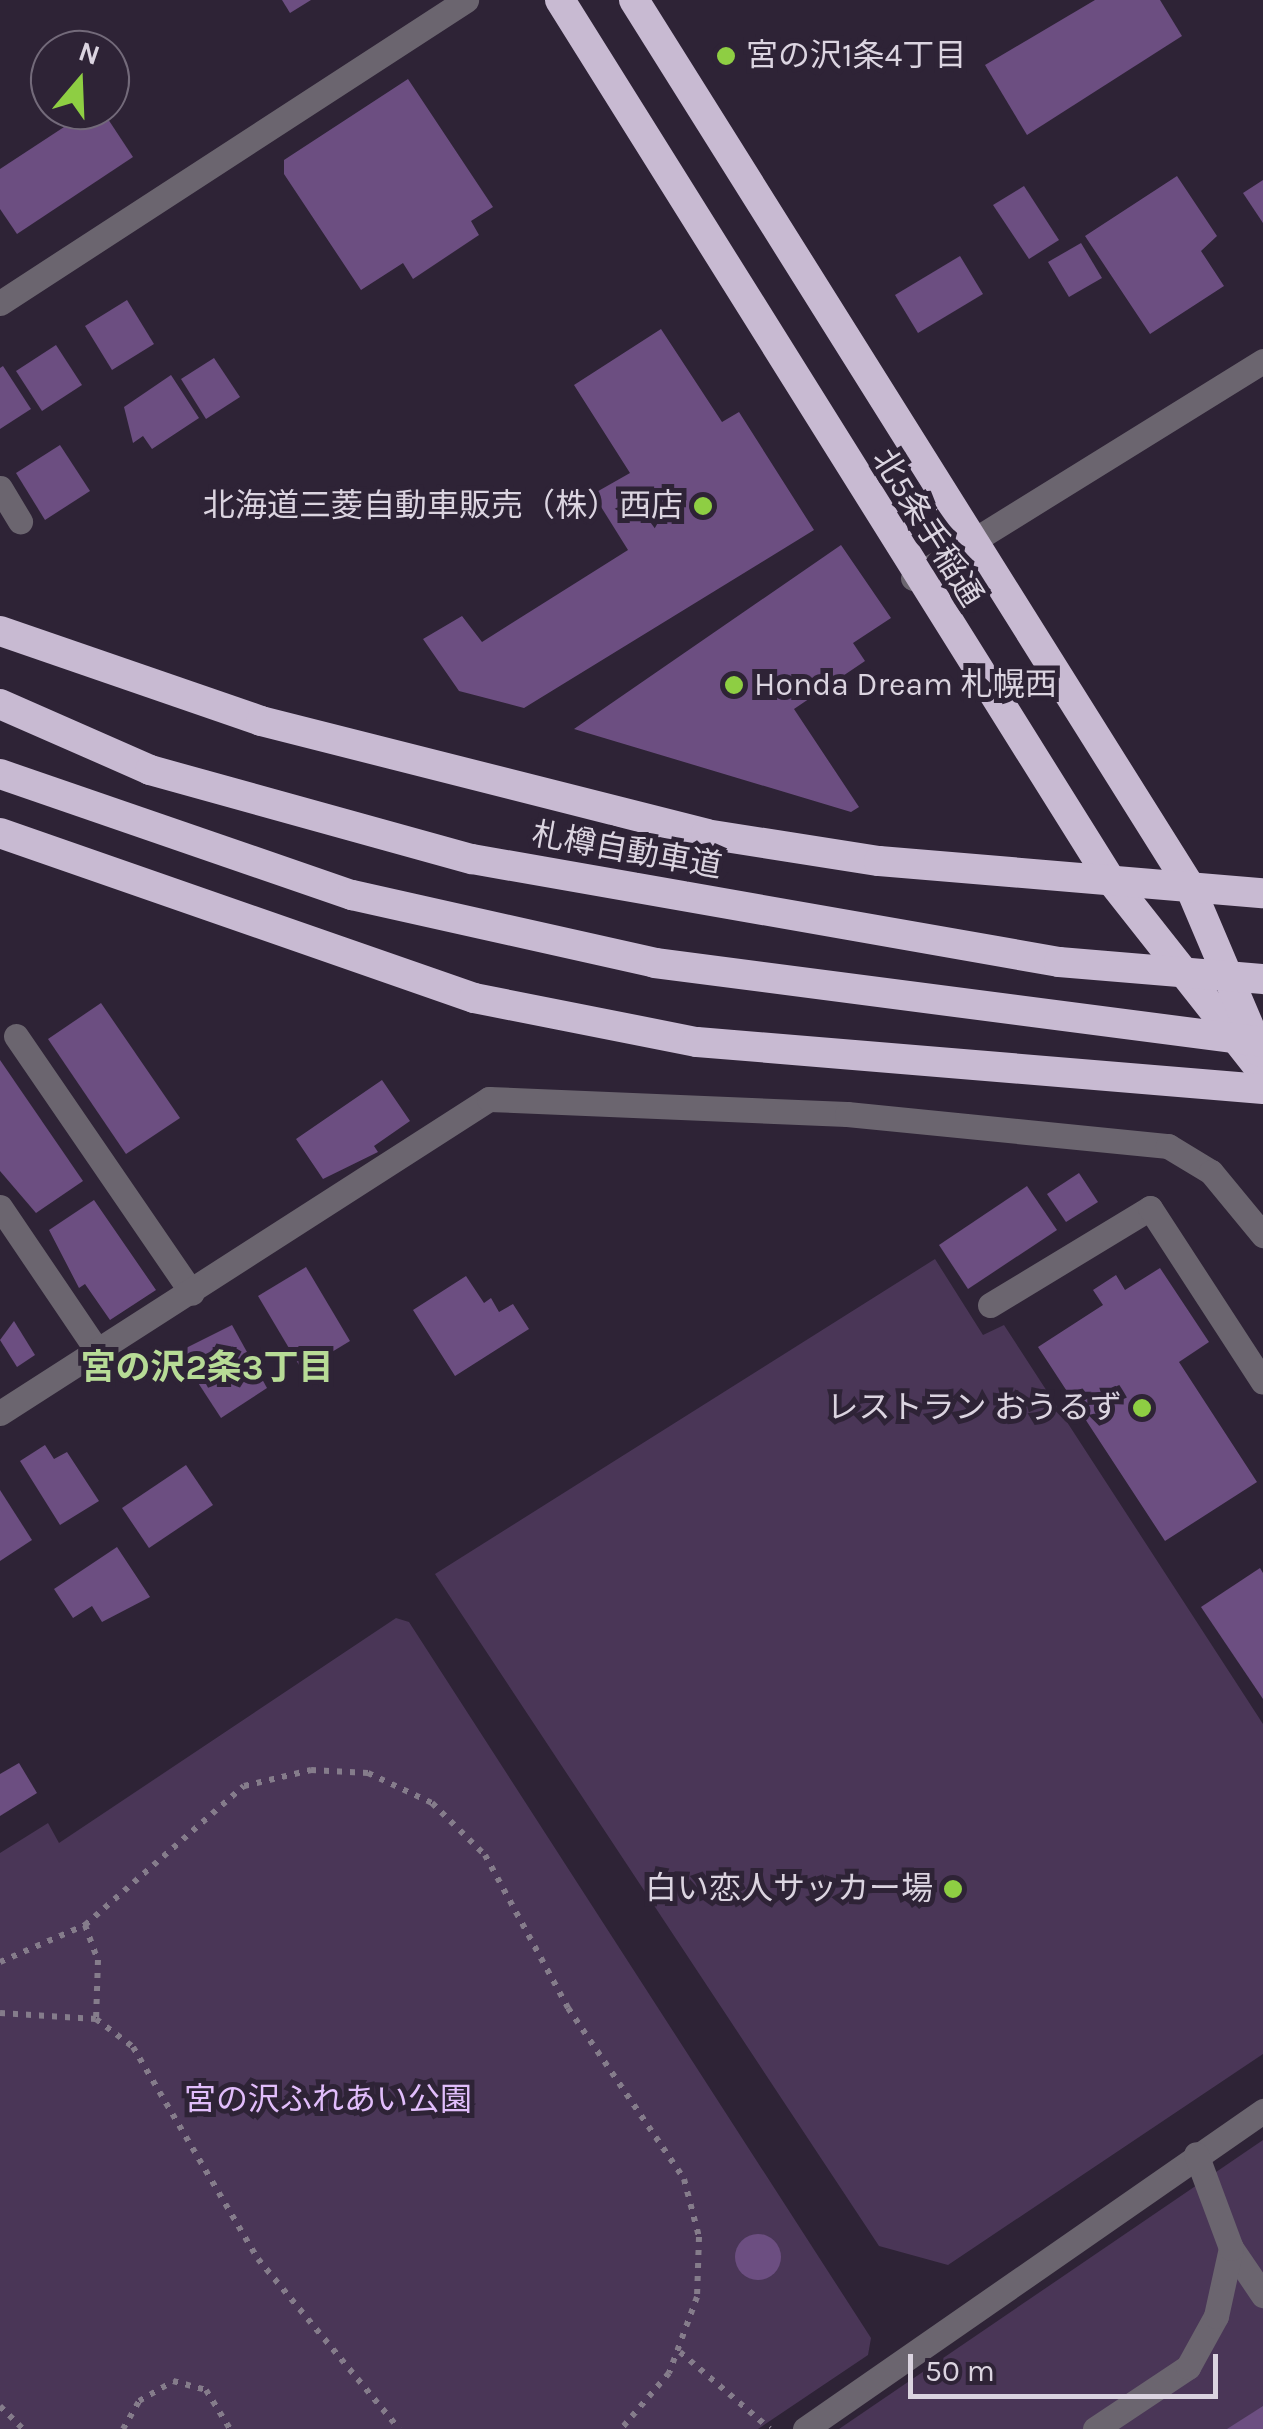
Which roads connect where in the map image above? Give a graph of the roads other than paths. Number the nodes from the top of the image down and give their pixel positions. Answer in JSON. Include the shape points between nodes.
{"nodes":[{"id":1,"x":466,"y":0,"type":"edge"},
{"id":2,"x":560,"y":0,"type":"edge"},
{"id":3,"x":634,"y":0,"type":"edge"},
{"id":4,"x":0,"y":302,"type":"edge"},
{"id":5,"x":1263,"y":360,"type":"edge"},
{"id":6,"x":0,"y":488,"type":"edge"},
{"id":7,"x":20,"y":520,"type":"dead end"},
{"id":8,"x":967,"y":541,"type":"junction"},
{"id":9,"x":914,"y":578,"type":"junction"},
{"id":10,"x":0,"y":630,"type":"edge"},
{"id":11,"x":0,"y":704,"type":"edge"},
{"id":12,"x":0,"y":774,"type":"edge"},
{"id":13,"x":0,"y":833,"type":"edge"},
{"id":14,"x":1110,"y":879,"type":"junction"},
{"id":15,"x":1189,"y":885,"type":"junction"},
{"id":16,"x":1263,"y":893,"type":"edge"},
{"id":17,"x":1263,"y":979,"type":"edge"},
{"id":18,"x":16,"y":1036,"type":"dead end"},
{"id":19,"x":1263,"y":1042,"type":"edge"},
{"id":20,"x":1263,"y":1060,"type":"edge"},
{"id":21,"x":1263,"y":1073,"type":"edge"},
{"id":22,"x":1263,"y":1089,"type":"edge"},
{"id":23,"x":0,"y":1207,"type":"edge"},
{"id":24,"x":1263,"y":1235,"type":"edge"},
{"id":25,"x":192,"y":1293,"type":"junction"},
{"id":26,"x":990,"y":1305,"type":"dead end"},
{"id":27,"x":98,"y":1352,"type":"junction"},
{"id":28,"x":1263,"y":1382,"type":"edge"},
{"id":29,"x":0,"y":1412,"type":"edge"},
{"id":30,"x":1263,"y":2111,"type":"edge"},
{"id":31,"x":1196,"y":2154,"type":"junction"},
{"id":32,"x":1231,"y":2248,"type":"junction"},
{"id":33,"x":1263,"y":2295,"type":"edge"},
{"id":34,"x":805,"y":2429,"type":"edge"},
{"id":35,"x":1095,"y":2429,"type":"edge"}],
"edges":[{"from":1,"to":4,"type":"street"},
{"from":2,"to":9,"type":"highway","name":"北5条手稲通"},
{"from":3,"to":8,"type":"highway","name":"北5条手稲通"},
{"from":5,"to":8,"type":"street"},
{"from":6,"to":7,"type":"street"},
{"from":8,"to":9,"type":"street"},
{"from":8,"to":15,"type":"highway","name":"北5条手稲通"},
{"from":9,"to":14,"type":"highway","name":"北5条手稲通"},
{"from":10,"to":14,"type":"highway","via":[[262,721],[706,834],[879,861]]},
{"from":11,"to":17,"type":"highway","name":"札樽自動車道","bridge":true,"via":[[150,770],[472,859],[1059,962]]},
{"from":12,"to":19,"type":"highway","bridge":true,"via":[[352,895],[655,963]]},
{"from":13,"to":22,"type":"highway","via":[[358,964],[494,1002],[697,1042]]},
{"from":14,"to":15,"type":"highway"},
{"from":14,"to":21,"type":"highway","name":"北5条手稲通"},
{"from":15,"to":16,"type":"highway"},
{"from":15,"to":20,"type":"highway","name":"北5条手稲通"},
{"from":18,"to":25,"type":"street"},
{"from":23,"to":27,"type":"street"},
{"from":24,"to":25,"type":"street","via":[[1210,1172],[1168,1146],[847,1114],[489,1099]]},
{"from":25,"to":27,"type":"street"},
{"from":26,"to":28,"type":"street","via":[[1150,1208]]},
{"from":27,"to":29,"type":"street"},
{"from":30,"to":31,"type":"street"},
{"from":31,"to":32,"type":"street"},
{"from":31,"to":34,"type":"street"},
{"from":32,"to":33,"type":"street"},
{"from":32,"to":35,"type":"street","via":[[1216,2316],[1188,2367]]}]}
